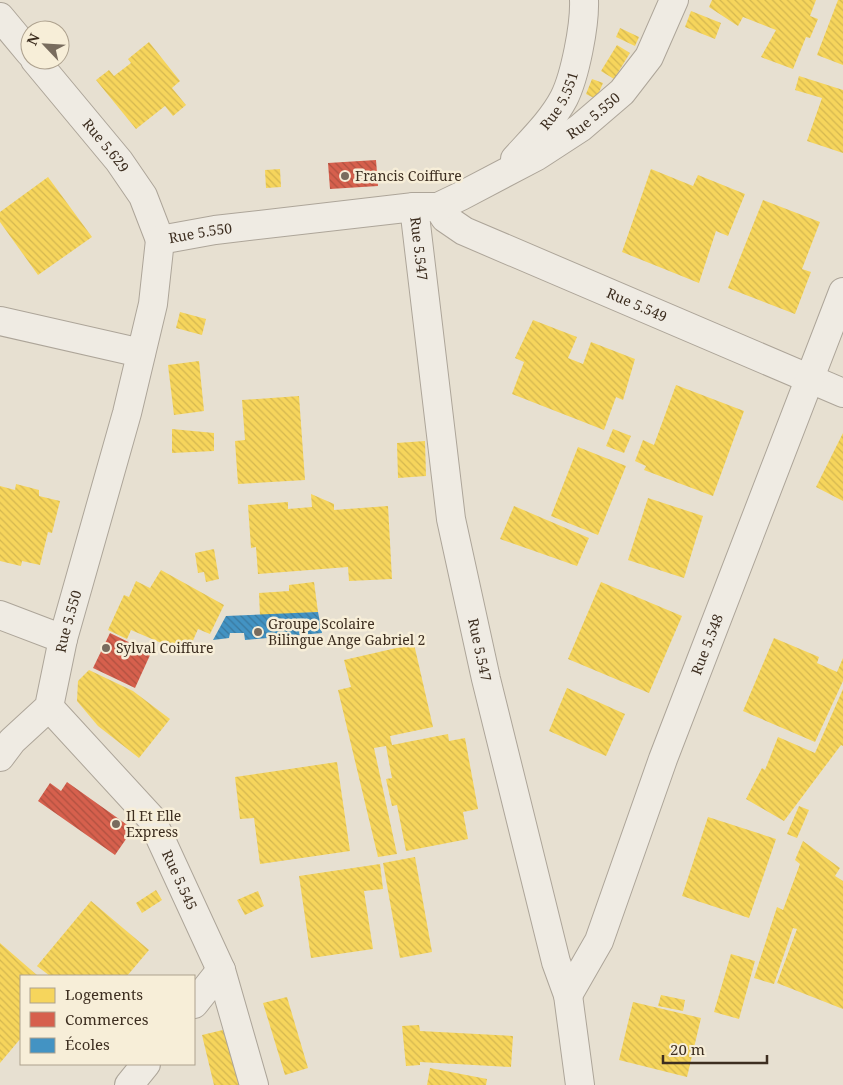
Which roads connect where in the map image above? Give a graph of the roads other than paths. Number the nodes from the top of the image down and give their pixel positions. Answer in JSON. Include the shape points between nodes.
{"nodes":[{"id":1,"x":584,"y":0,"type":"edge"},
{"id":2,"x":674,"y":0,"type":"edge"},
{"id":3,"x":0,"y":16,"type":"edge"},
{"id":4,"x":20,"y":41,"type":"edge"},
{"id":5,"x":43,"y":70,"type":"edge"},
{"id":6,"x":493,"y":180,"type":"junction"},
{"id":7,"x":426,"y":207,"type":"junction"},
{"id":8,"x":160,"y":240,"type":"junction"},
{"id":9,"x":843,"y":292,"type":"edge"},
{"id":10,"x":0,"y":321,"type":"edge"},
{"id":11,"x":141,"y":353,"type":"junction"},
{"id":12,"x":810,"y":378,"type":"junction"},
{"id":13,"x":843,"y":393,"type":"edge"},
{"id":14,"x":0,"y":615,"type":"edge"},
{"id":15,"x":63,"y":640,"type":"junction"},
{"id":16,"x":49,"y":707,"type":"junction"},
{"id":17,"x":0,"y":757,"type":"edge"},
{"id":18,"x":221,"y":970,"type":"junction"},
{"id":19,"x":568,"y":995,"type":"junction"},
{"id":20,"x":195,"y":1003,"type":"edge"},
{"id":21,"x":145,"y":1065,"type":"edge"},
{"id":22,"x":129,"y":1085,"type":"edge"},
{"id":23,"x":254,"y":1085,"type":"edge"},
{"id":24,"x":580,"y":1085,"type":"edge"}],
"edges":[{"from":1,"to":6,"type":"street","name":"Rue 5.551","via":[[577,54],[564,98],[545,125]]},
{"from":2,"to":6,"type":"street","name":"Rue 5.550","via":[[649,57],[622,92],[580,128]]},
{"from":3,"to":4,"type":"street"},
{"from":5,"to":8,"type":"street","name":"Rue 5.629","via":[[143,196]]},
{"from":6,"to":7,"type":"street","name":"Rue 5.550"},
{"from":7,"to":8,"type":"street","name":"Rue 5.550","via":[[215,230]]},
{"from":7,"to":12,"type":"street","name":"Rue 5.549","via":[[464,231]]},
{"from":7,"to":19,"type":"street","name":"Rue 5.547","via":[[451,519],[486,679],[556,962]]},
{"from":8,"to":11,"type":"street","name":"Rue 5.550","via":[[152,304]]},
{"from":9,"to":12,"type":"street","name":"Rue 5.548"},
{"from":10,"to":11,"type":"street"},
{"from":11,"to":15,"type":"street","name":"Rue 5.550"},
{"from":12,"to":13,"type":"street","name":"Rue 5.549"},
{"from":12,"to":19,"type":"street","name":"Rue 5.548","via":[[666,750],[599,941]]},
{"from":14,"to":15,"type":"street"},
{"from":15,"to":16,"type":"street","name":"Rue 5.550"},
{"from":16,"to":17,"type":"street","via":[[12,741]]},
{"from":16,"to":18,"type":"street","name":"Rue 5.545","via":[[151,818]]},
{"from":18,"to":20,"type":"street"},
{"from":18,"to":23,"type":"street","name":"Rue 5.545"},
{"from":19,"to":24,"type":"street","name":"Rue 5.547"},
{"from":21,"to":22,"type":"street"}]}
